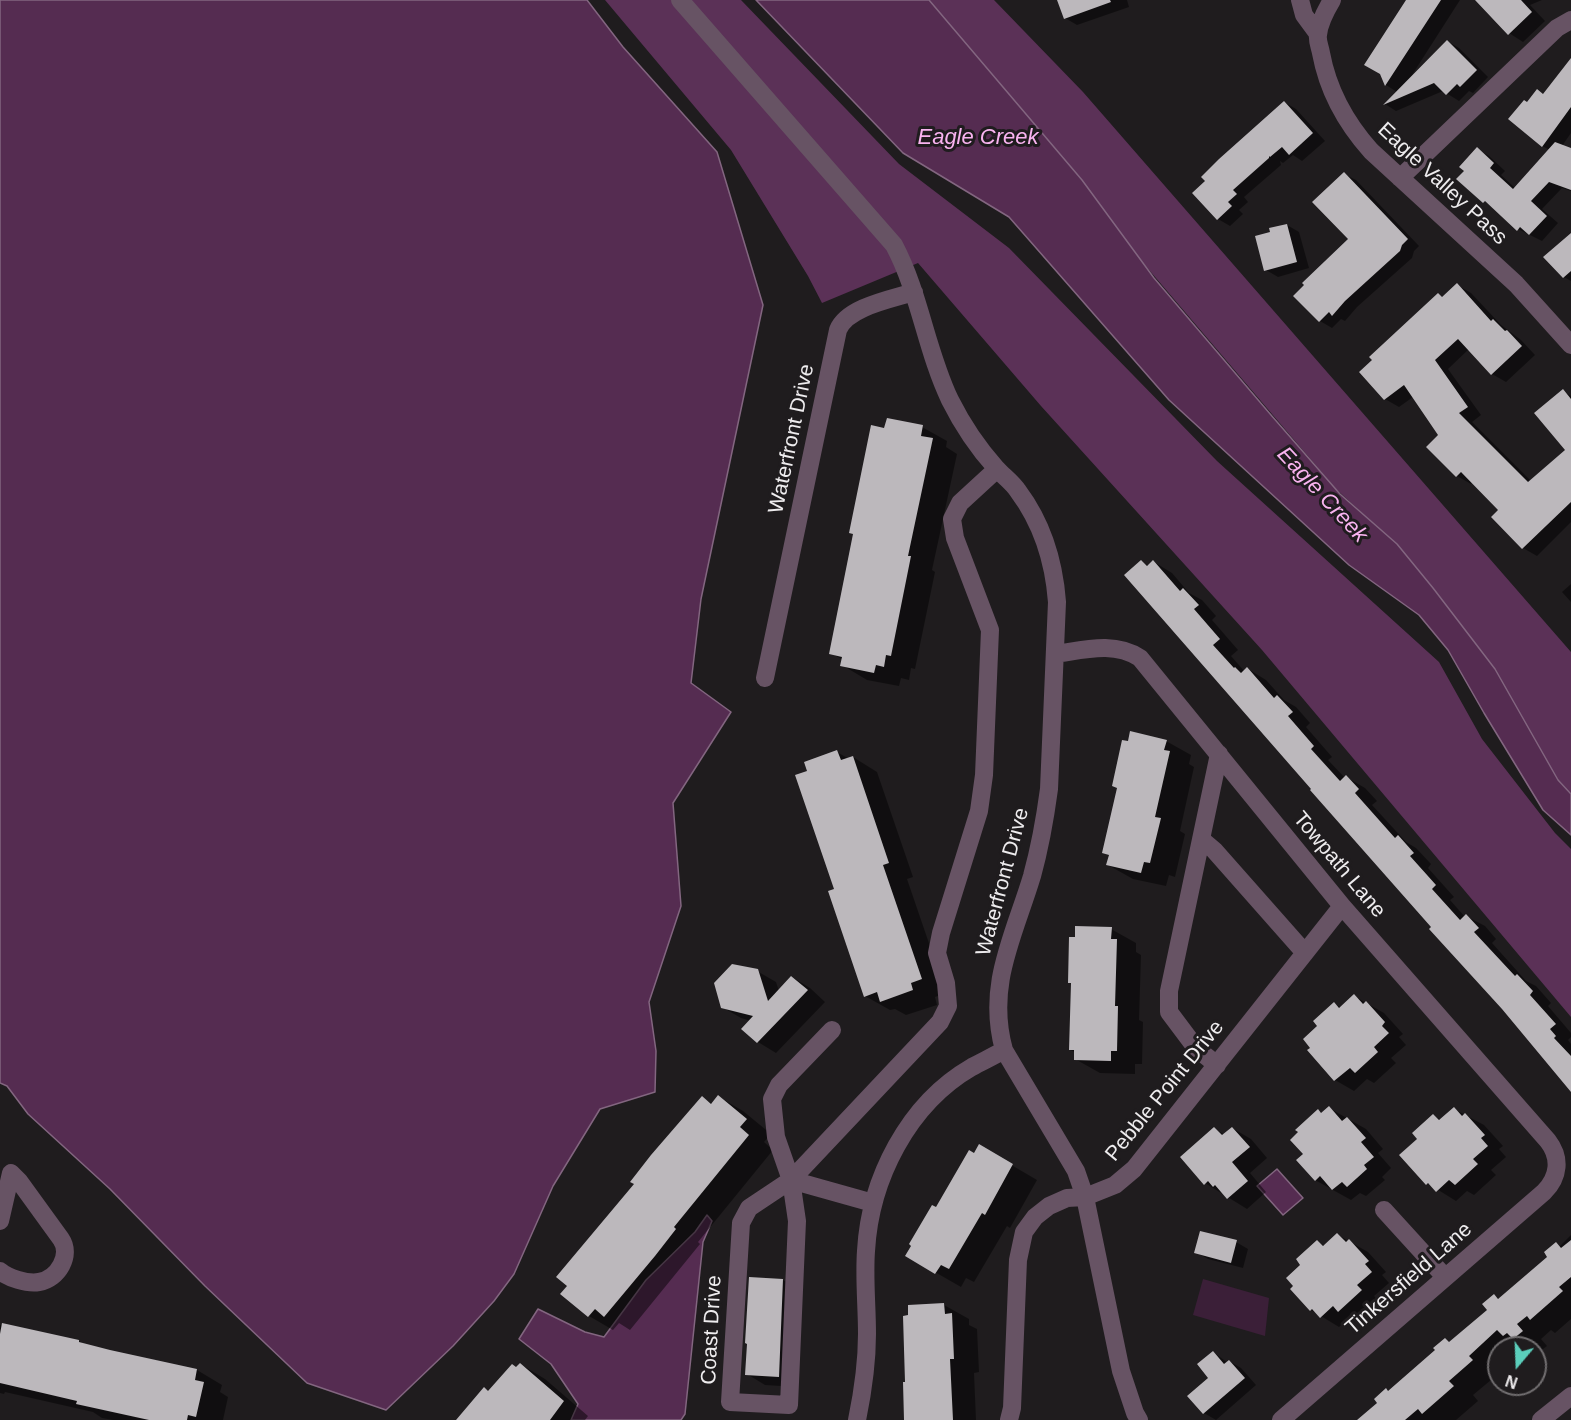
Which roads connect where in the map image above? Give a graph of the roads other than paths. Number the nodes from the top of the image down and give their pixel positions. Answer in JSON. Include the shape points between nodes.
{"nodes":[{"id":1,"x":680,"y":0,"type":"edge"},
{"id":2,"x":1300,"y":0,"type":"edge"},
{"id":3,"x":1332,"y":0,"type":"edge"},
{"id":4,"x":1571,"y":20,"type":"edge"},
{"id":5,"x":1318,"y":34,"type":"junction"},
{"id":6,"x":1400,"y":178,"type":"junction"},
{"id":7,"x":914,"y":292,"type":"junction"},
{"id":8,"x":1571,"y":345,"type":"edge"},
{"id":9,"x":997,"y":469,"type":"junction"},
{"id":10,"x":1055,"y":654,"type":"junction"},
{"id":11,"x":765,"y":678,"type":"dead end"},
{"id":12,"x":1219,"y":754,"type":"junction"},
{"id":13,"x":1201,"y":839,"type":"junction"},
{"id":14,"x":1342,"y":906,"type":"junction"},
{"id":15,"x":1305,"y":953,"type":"junction"},
{"id":16,"x":832,"y":1029,"type":"dead end"},
{"id":17,"x":1004,"y":1050,"type":"junction"},
{"id":18,"x":1217,"y":1065,"type":"junction"},
{"id":19,"x":1557,"y":1166,"type":"joint"},
{"id":20,"x":5,"y":1170,"type":"edge"},
{"id":21,"x":791,"y":1180,"type":"junction"},
{"id":22,"x":1085,"y":1197,"type":"junction"},
{"id":23,"x":873,"y":1203,"type":"junction"},
{"id":24,"x":1384,"y":1210,"type":"dead end"},
{"id":25,"x":0,"y":1221,"type":"edge"},
{"id":26,"x":0,"y":1271,"type":"edge"},
{"id":27,"x":1445,"y":1277,"type":"junction"},
{"id":28,"x":1571,"y":1396,"type":"edge"},
{"id":29,"x":857,"y":1420,"type":"edge"},
{"id":30,"x":1009,"y":1420,"type":"edge"},
{"id":31,"x":1139,"y":1420,"type":"edge"},
{"id":32,"x":1281,"y":1420,"type":"edge"},
{"id":33,"x":1541,"y":1420,"type":"edge"}],
"edges":[{"from":1,"to":7,"type":"street","name":"Waterfront Drive","via":[[894,245]]},
{"from":2,"to":5,"type":"street","name":"Eagle Valley Pass","via":[[1304,15]]},
{"from":3,"to":5,"type":"street"},
{"from":4,"to":6,"type":"street","via":[[1557,28]]},
{"from":5,"to":6,"type":"street","name":"Eagle Valley Pass","via":[[1324,71],[1343,114],[1371,151]]},
{"from":6,"to":8,"type":"street","name":"Eagle Valley Pass","via":[[1516,284]]},
{"from":7,"to":9,"type":"street","name":"Waterfront Drive","via":[[942,383],[964,426]]},
{"from":7,"to":11,"type":"street","name":"Waterfront Drive","via":[[869,306],[840,325]]},
{"from":9,"to":10,"type":"street","name":"Waterfront Drive","via":[[1033,514],[1047,549],[1056,593]]},
{"from":9,"to":21,"type":"street","via":[[960,503],[952,519],[955,538],[990,630],[979,811],[937,953],[948,1006],[940,1022]]},
{"from":10,"to":12,"type":"street","name":"Towpath Lane","via":[[1100,647],[1122,648],[1136,655]]},
{"from":10,"to":17,"type":"street","name":"Waterfront Drive","via":[[1052,762],[1045,818],[1001,974],[999,1014]]},
{"from":12,"to":13,"type":"street"},
{"from":12,"to":14,"type":"street","name":"Towpath Lane"},
{"from":13,"to":15,"type":"street"},
{"from":13,"to":18,"type":"street","via":[[1169,991],[1169,1012],[1196,1048]]},
{"from":14,"to":15,"type":"street","name":"Pebble Point Drive"},
{"from":14,"to":19,"type":"street","name":"Towpath Lane","via":[[1548,1141]]},
{"from":15,"to":18,"type":"street","name":"Pebble Point Drive"},
{"from":16,"to":21,"type":"street","via":[[779,1085],[772,1099],[776,1137]]},
{"from":17,"to":22,"type":"street","name":"Waterfront Drive","via":[[1076,1171]]},
{"from":17,"to":23,"type":"street","via":[[956,1078],[916,1117],[887,1163]]},
{"from":18,"to":22,"type":"street","name":"Pebble Point Drive","via":[[1134,1169],[1115,1185]]},
{"from":19,"to":27,"type":"street","name":"Tinkersfield Lane","via":[[1548,1188]]},
{"from":20,"to":25,"type":"street"},
{"from":20,"to":26,"type":"street","via":[[19,1181],[64,1243],[65,1256],[58,1271],[40,1282],[9,1278]]},
{"from":21,"to":21,"type":"street","name":"Coast Drive","via":[[749,1208],[741,1223],[730,1402],[789,1405],[797,1221]]},
{"from":21,"to":23,"type":"street"},
{"from":22,"to":30,"type":"street","name":"Pebble Point Drive","via":[[1067,1198],[1042,1211],[1021,1241]]},
{"from":22,"to":31,"type":"street","name":"Waterfront Drive","via":[[1121,1371]]},
{"from":23,"to":29,"type":"street","via":[[866,1253],[866,1365]]},
{"from":24,"to":27,"type":"street"},
{"from":27,"to":32,"type":"street","name":"Tinkersfield Lane"},
{"from":28,"to":33,"type":"street"}]}
